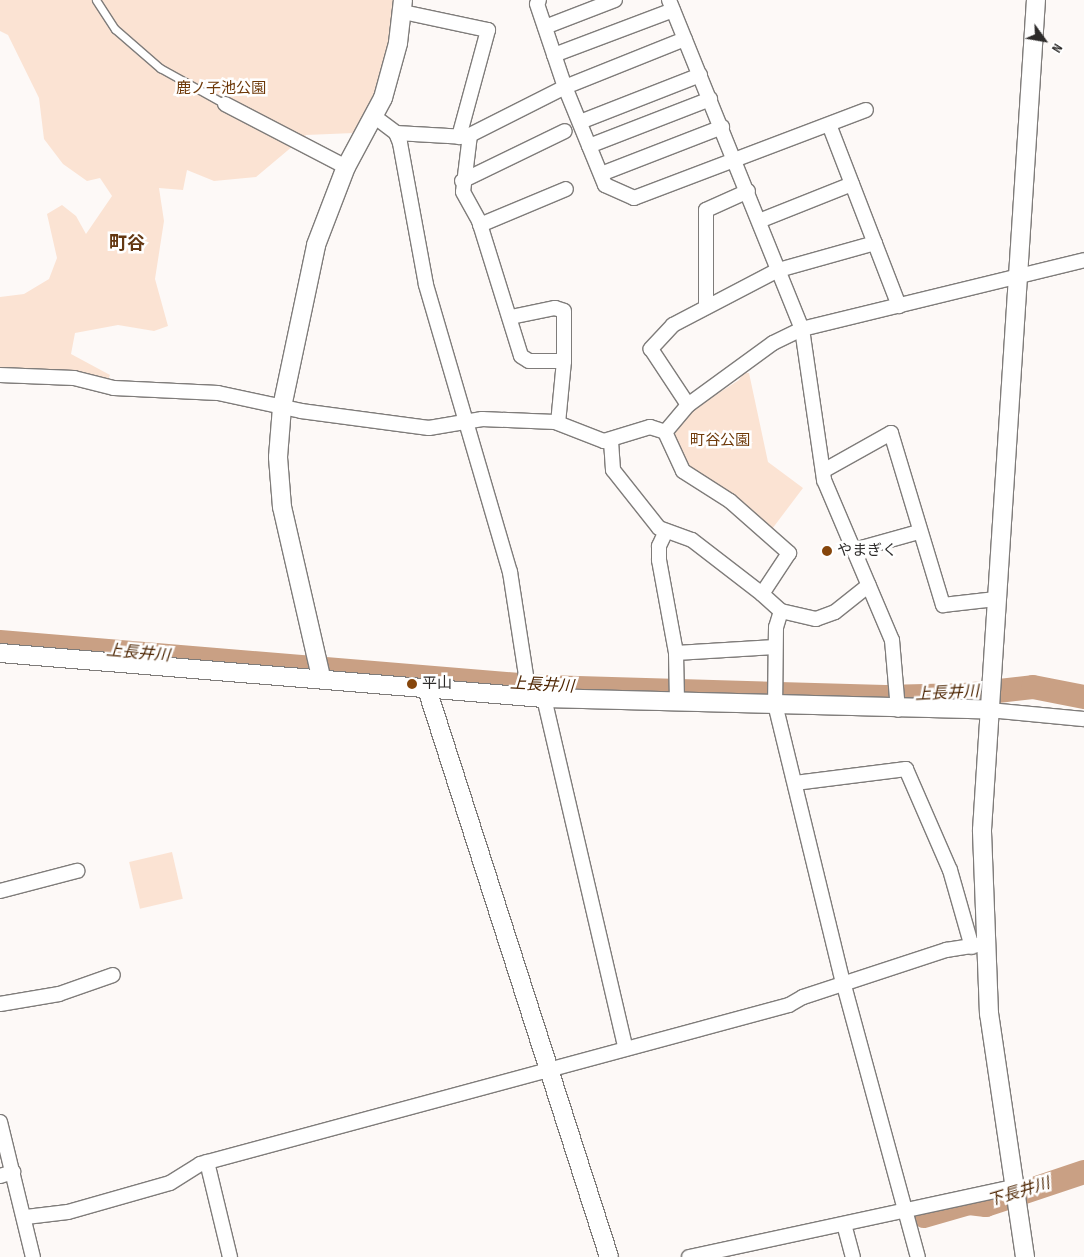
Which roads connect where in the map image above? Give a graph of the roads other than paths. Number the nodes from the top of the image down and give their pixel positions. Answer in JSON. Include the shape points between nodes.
{"nodes":[{"id":1,"x":539,"y":0,"type":"edge"},
{"id":2,"x":615,"y":0,"type":"edge"},
{"id":3,"x":1036,"y":0,"type":"edge"},
{"id":4,"x":97,"y":1,"type":"edge"},
{"id":5,"x":671,"y":5,"type":"edge"},
{"id":6,"x":403,"y":6,"type":"edge"},
{"id":7,"x":545,"y":27,"type":"junction"},
{"id":8,"x":685,"y":40,"type":"junction"},
{"id":9,"x":554,"y":55,"type":"junction"},
{"id":10,"x":700,"y":75,"type":"junction"},
{"id":11,"x":565,"y":87,"type":"junction"},
{"id":12,"x":710,"y":99,"type":"junction"},
{"id":13,"x":225,"y":104,"type":"joint"},
{"id":14,"x":866,"y":110,"type":"dead end"},
{"id":15,"x":375,"y":117,"type":"junction"},
{"id":16,"x":580,"y":122,"type":"junction"},
{"id":17,"x":830,"y":126,"type":"junction"},
{"id":18,"x":722,"y":128,"type":"junction"},
{"id":19,"x":565,"y":131,"type":"dead end"},
{"id":20,"x":396,"y":133,"type":"junction"},
{"id":21,"x":465,"y":136,"type":"junction"},
{"id":22,"x":589,"y":146,"type":"junction"},
{"id":23,"x":736,"y":161,"type":"junction"},
{"id":24,"x":346,"y":167,"type":"junction"},
{"id":25,"x":601,"y":174,"type":"junction"},
{"id":26,"x":462,"y":181,"type":"junction"},
{"id":27,"x":852,"y":184,"type":"junction"},
{"id":28,"x":566,"y":190,"type":"dead end"},
{"id":29,"x":748,"y":191,"type":"junction"},
{"id":30,"x":759,"y":221,"type":"junction"},
{"id":31,"x":480,"y":225,"type":"junction"},
{"id":32,"x":875,"y":243,"type":"junction"},
{"id":33,"x":1084,"y":260,"type":"edge"},
{"id":34,"x":778,"y":270,"type":"junction"},
{"id":35,"x":1017,"y":278,"type":"junction"},
{"id":36,"x":899,"y":306,"type":"junction"},
{"id":37,"x":706,"y":307,"type":"junction"},
{"id":38,"x":511,"y":317,"type":"junction"},
{"id":39,"x":802,"y":329,"type":"junction"},
{"id":40,"x":564,"y":361,"type":"junction"},
{"id":41,"x":0,"y":375,"type":"edge"},
{"id":42,"x":688,"y":405,"type":"junction"},
{"id":43,"x":282,"y":407,"type":"junction"},
{"id":44,"x":466,"y":421,"type":"junction"},
{"id":45,"x":558,"y":422,"type":"junction"},
{"id":46,"x":665,"y":432,"type":"junction"},
{"id":47,"x":611,"y":441,"type":"junction"},
{"id":48,"x":823,"y":471,"type":"junction"},
{"id":49,"x":666,"y":530,"type":"junction"},
{"id":50,"x":919,"y":532,"type":"junction"},
{"id":51,"x":854,"y":550,"type":"junction"},
{"id":52,"x":869,"y":585,"type":"junction"},
{"id":53,"x":762,"y":594,"type":"junction"},
{"id":54,"x":996,"y":599,"type":"junction"},
{"id":55,"x":781,"y":611,"type":"junction"},
{"id":56,"x":775,"y":647,"type":"junction"},
{"id":57,"x":0,"y":652,"type":"edge"},
{"id":58,"x":676,"y":653,"type":"junction"},
{"id":59,"x":320,"y":677,"type":"junction"},
{"id":60,"x":427,"y":689,"type":"junction"},
{"id":61,"x":536,"y":696,"type":"junction"},
{"id":62,"x":677,"y":700,"type":"junction"},
{"id":63,"x":774,"y":704,"type":"junction"},
{"id":64,"x":898,"y":710,"type":"junction"},
{"id":65,"x":988,"y":710,"type":"junction"},
{"id":66,"x":1084,"y":719,"type":"edge"},
{"id":67,"x":794,"y":783,"type":"junction"},
{"id":68,"x":77,"y":871,"type":"dead end"},
{"id":69,"x":0,"y":891,"type":"edge"},
{"id":70,"x":978,"y":945,"type":"junction"},
{"id":71,"x":113,"y":975,"type":"dead end"},
{"id":72,"x":843,"y":982,"type":"junction"},
{"id":73,"x":0,"y":1004,"type":"edge"},
{"id":74,"x":626,"y":1049,"type":"junction"},
{"id":75,"x":546,"y":1071,"type":"junction"},
{"id":76,"x":0,"y":1122,"type":"edge"},
{"id":77,"x":207,"y":1162,"type":"junction"},
{"id":78,"x":7,"y":1174,"type":"edge"},
{"id":79,"x":1012,"y":1187,"type":"junction"},
{"id":80,"x":906,"y":1210,"type":"junction"},
{"id":81,"x":26,"y":1217,"type":"junction"},
{"id":82,"x":844,"y":1224,"type":"junction"},
{"id":83,"x":33,"y":1257,"type":"edge"},
{"id":84,"x":230,"y":1257,"type":"edge"},
{"id":85,"x":609,"y":1257,"type":"edge"},
{"id":86,"x":689,"y":1257,"type":"edge"},
{"id":87,"x":853,"y":1257,"type":"edge"},
{"id":88,"x":918,"y":1257,"type":"edge"},
{"id":89,"x":1025,"y":1257,"type":"edge"}],
"edges":[{"from":1,"to":7,"type":"street"},
{"from":2,"to":7,"type":"street"},
{"from":3,"to":35,"type":"street"},
{"from":4,"to":13,"type":"lane","via":[[116,29],[160,68]]},
{"from":5,"to":8,"type":"street"},
{"from":5,"to":9,"type":"street"},
{"from":6,"to":15,"type":"street","via":[[392,70]]},
{"from":6,"to":21,"type":"street","via":[[488,30]]},
{"from":7,"to":9,"type":"street"},
{"from":8,"to":10,"type":"street"},
{"from":8,"to":11,"type":"street"},
{"from":9,"to":11,"type":"street"},
{"from":10,"to":12,"type":"street"},
{"from":10,"to":16,"type":"street"},
{"from":11,"to":16,"type":"street"},
{"from":11,"to":21,"type":"street"},
{"from":12,"to":18,"type":"street"},
{"from":12,"to":22,"type":"street"},
{"from":13,"to":24,"type":"street"},
{"from":14,"to":17,"type":"street"},
{"from":15,"to":20,"type":"street"},
{"from":15,"to":24,"type":"street"},
{"from":16,"to":22,"type":"street"},
{"from":17,"to":23,"type":"street"},
{"from":17,"to":27,"type":"street"},
{"from":18,"to":23,"type":"street"},
{"from":18,"to":25,"type":"street"},
{"from":19,"to":26,"type":"street"},
{"from":20,"to":21,"type":"street"},
{"from":20,"to":44,"type":"street","via":[[426,284]]},
{"from":21,"to":26,"type":"street"},
{"from":22,"to":25,"type":"street"},
{"from":23,"to":25,"type":"street","via":[[634,198],[605,185]]},
{"from":23,"to":29,"type":"street"},
{"from":24,"to":43,"type":"street","via":[[316,245]]},
{"from":26,"to":31,"type":"street","via":[[467,205]]},
{"from":27,"to":30,"type":"street"},
{"from":27,"to":32,"type":"street"},
{"from":28,"to":31,"type":"street"},
{"from":29,"to":30,"type":"street"},
{"from":29,"to":37,"type":"street","via":[[706,210]]},
{"from":30,"to":34,"type":"street"},
{"from":31,"to":38,"type":"street"},
{"from":32,"to":34,"type":"street"},
{"from":32,"to":36,"type":"street"},
{"from":33,"to":35,"type":"street"},
{"from":34,"to":37,"type":"street"},
{"from":34,"to":39,"type":"street"},
{"from":35,"to":36,"type":"street"},
{"from":35,"to":54,"type":"street"},
{"from":36,"to":39,"type":"street"},
{"from":37,"to":42,"type":"street","via":[[673,325],[651,349]]},
{"from":38,"to":40,"type":"street","via":[[521,356],[529,361]]},
{"from":38,"to":40,"type":"street","via":[[555,308],[564,311]]},
{"from":39,"to":42,"type":"street","via":[[773,343]]},
{"from":39,"to":48,"type":"street"},
{"from":40,"to":45,"type":"street"},
{"from":41,"to":43,"type":"street","via":[[74,378],[114,388],[218,393]]},
{"from":42,"to":46,"type":"street"},
{"from":43,"to":44,"type":"street","via":[[429,428]]},
{"from":43,"to":59,"type":"street","via":[[278,457],[282,507]]},
{"from":44,"to":45,"type":"street"},
{"from":44,"to":61,"type":"street","via":[[510,572]]},
{"from":45,"to":47,"type":"street"},
{"from":46,"to":47,"type":"street","via":[[650,427]]},
{"from":46,"to":53,"type":"street","via":[[688,478],[730,501],[789,553]]},
{"from":47,"to":49,"type":"street","via":[[613,470],[627,493]]},
{"from":48,"to":50,"type":"street","via":[[892,433]]},
{"from":48,"to":51,"type":"street"},
{"from":49,"to":53,"type":"street","via":[[692,540]]},
{"from":49,"to":58,"type":"street","via":[[659,546],[659,560]]},
{"from":50,"to":51,"type":"street"},
{"from":50,"to":54,"type":"street","via":[[943,605]]},
{"from":51,"to":52,"type":"street"},
{"from":52,"to":55,"type":"street","via":[[835,612],[816,619]]},
{"from":52,"to":64,"type":"street","via":[[892,640]]},
{"from":53,"to":55,"type":"street"},
{"from":54,"to":65,"type":"street"},
{"from":55,"to":56,"type":"street"},
{"from":56,"to":58,"type":"street"},
{"from":56,"to":63,"type":"street"},
{"from":57,"to":59,"type":"street"},
{"from":58,"to":62,"type":"street"},
{"from":59,"to":60,"type":"street"},
{"from":60,"to":61,"type":"street"},
{"from":60,"to":75,"type":"street"},
{"from":61,"to":62,"type":"street"},
{"from":61,"to":74,"type":"street"},
{"from":62,"to":63,"type":"street"},
{"from":63,"to":64,"type":"street"},
{"from":63,"to":67,"type":"street"},
{"from":64,"to":65,"type":"street"},
{"from":65,"to":66,"type":"street"},
{"from":65,"to":70,"type":"street"},
{"from":67,"to":70,"type":"street","via":[[906,769]]},
{"from":67,"to":72,"type":"street"},
{"from":68,"to":69,"type":"street"},
{"from":70,"to":72,"type":"street","via":[[946,950]]},
{"from":70,"to":79,"type":"street"},
{"from":71,"to":73,"type":"street","via":[[59,994]]},
{"from":72,"to":74,"type":"street","via":[[789,1005]]},
{"from":72,"to":80,"type":"street"},
{"from":74,"to":75,"type":"street"},
{"from":75,"to":77,"type":"street"},
{"from":75,"to":85,"type":"street"},
{"from":76,"to":78,"type":"street"},
{"from":77,"to":81,"type":"street","via":[[170,1183],[68,1212]]},
{"from":77,"to":84,"type":"street"},
{"from":78,"to":81,"type":"street"},
{"from":79,"to":80,"type":"street"},
{"from":79,"to":89,"type":"street"},
{"from":80,"to":82,"type":"street"},
{"from":80,"to":88,"type":"street"},
{"from":81,"to":83,"type":"street"},
{"from":82,"to":86,"type":"street"},
{"from":82,"to":87,"type":"street"}]}
